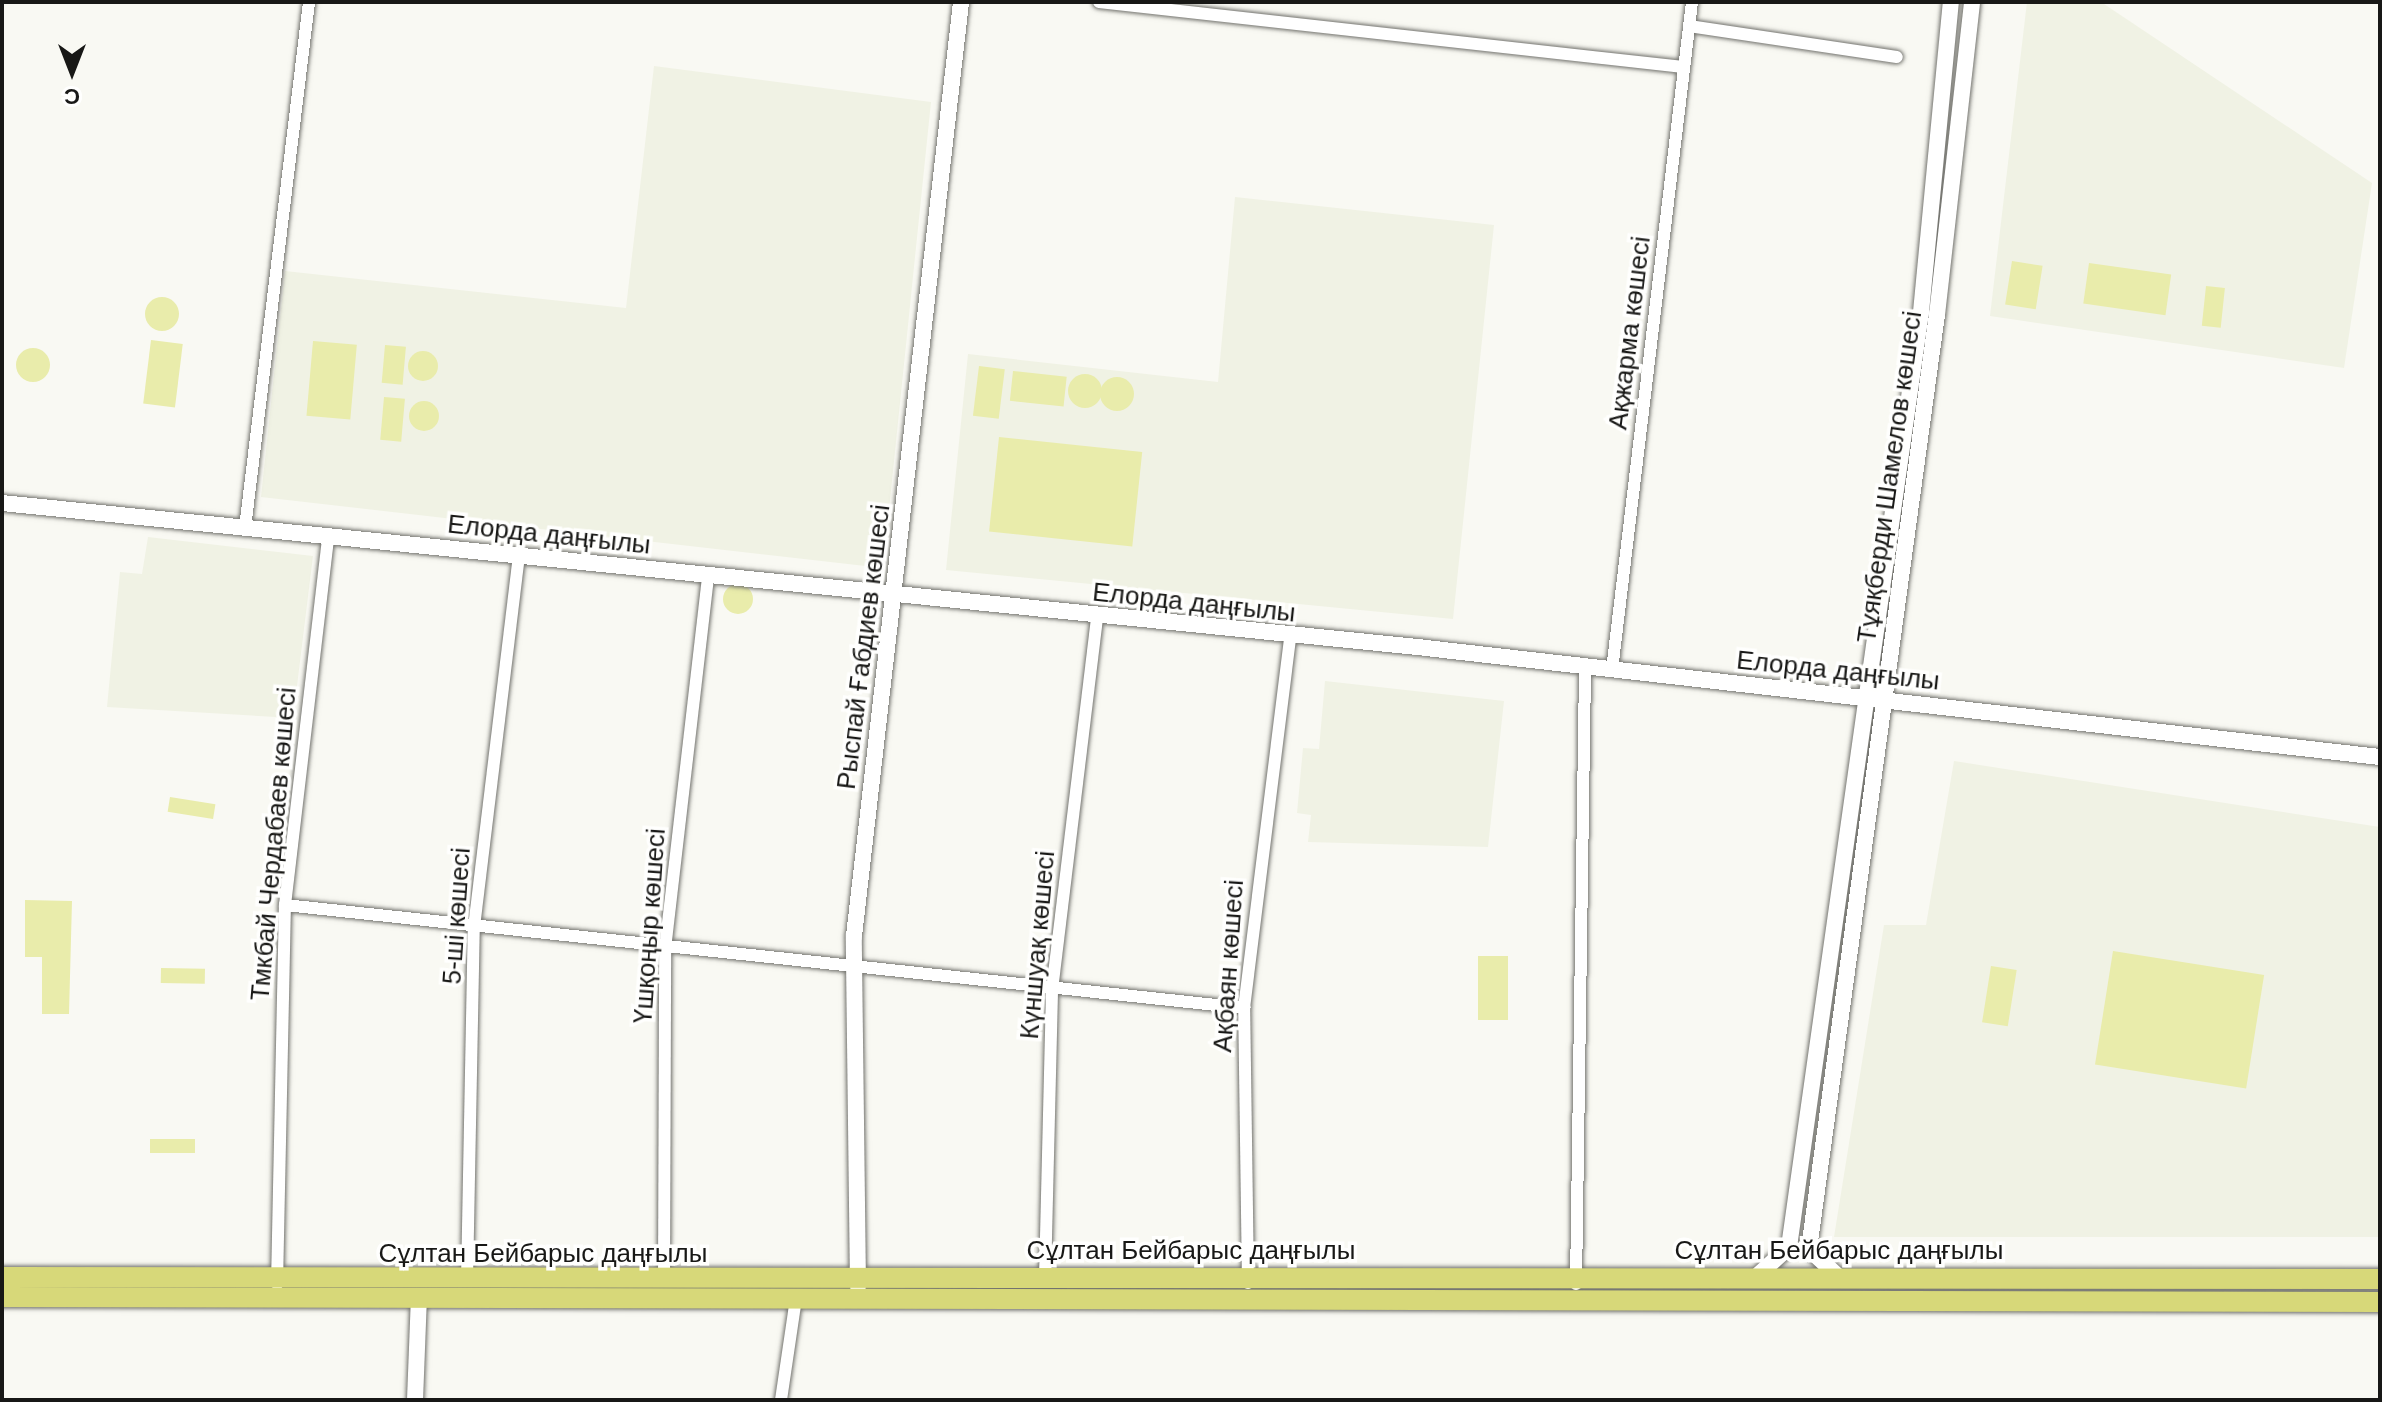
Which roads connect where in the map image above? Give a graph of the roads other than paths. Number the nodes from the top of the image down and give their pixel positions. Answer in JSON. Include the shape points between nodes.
{"nodes":[{"id":1,"x":309,"y":2,"type":"edge"},
{"id":2,"x":961,"y":2,"type":"edge"},
{"id":3,"x":1099,"y":2,"type":"edge"},
{"id":4,"x":1692,"y":2,"type":"edge"},
{"id":5,"x":1951,"y":2,"type":"edge"},
{"id":6,"x":1972,"y":2,"type":"edge"},
{"id":7,"x":1689,"y":26,"type":"junction"},
{"id":8,"x":1897,"y":57,"type":"dead end"},
{"id":9,"x":1683,"y":67,"type":"junction"},
{"id":10,"x":1940,"y":104,"type":"junction"},
{"id":11,"x":1960,"y":107,"type":"junction"},
{"id":12,"x":2,"y":503,"type":"edge"},
{"id":13,"x":245,"y":528,"type":"junction"},
{"id":14,"x":328,"y":538,"type":"junction"},
{"id":15,"x":519,"y":556,"type":"junction"},
{"id":16,"x":708,"y":575,"type":"junction"},
{"id":17,"x":896,"y":595,"type":"junction"},
{"id":18,"x":1097,"y":618,"type":"junction"},
{"id":19,"x":1290,"y":638,"type":"junction"},
{"id":20,"x":1585,"y":668,"type":"junction"},
{"id":21,"x":1612,"y":670,"type":"junction"},
{"id":22,"x":1864,"y":696,"type":"junction"},
{"id":23,"x":1884,"y":698,"type":"junction"},
{"id":24,"x":2380,"y":757,"type":"edge"},
{"id":25,"x":285,"y":905,"type":"junction"},
{"id":26,"x":474,"y":927,"type":"junction"},
{"id":27,"x":665,"y":949,"type":"junction"},
{"id":28,"x":854,"y":966,"type":"junction"},
{"id":29,"x":1052,"y":990,"type":"junction"},
{"id":30,"x":1244,"y":1008,"type":"junction"},
{"id":31,"x":1248,"y":1275,"type":"junction"},
{"id":32,"x":1758,"y":1275,"type":"junction"},
{"id":33,"x":2,"y":1277,"type":"edge"},
{"id":34,"x":857,"y":1277,"type":"junction"},
{"id":35,"x":1576,"y":1277,"type":"junction"},
{"id":36,"x":1839,"y":1277,"type":"junction"},
{"id":37,"x":1045,"y":1278,"type":"junction"},
{"id":38,"x":2380,"y":1279,"type":"edge"},
{"id":39,"x":467,"y":1280,"type":"junction"},
{"id":40,"x":664,"y":1281,"type":"junction"},
{"id":41,"x":277,"y":1289,"type":"junction"},
{"id":42,"x":2,"y":1297,"type":"edge"},
{"id":43,"x":419,"y":1298,"type":"junction"},
{"id":44,"x":796,"y":1299,"type":"junction"},
{"id":45,"x":859,"y":1299,"type":"junction"},
{"id":46,"x":1576,"y":1299,"type":"junction"},
{"id":47,"x":1250,"y":1300,"type":"junction"},
{"id":48,"x":2380,"y":1302,"type":"edge"},
{"id":49,"x":415,"y":1400,"type":"edge"},
{"id":50,"x":781,"y":1400,"type":"edge"}],
"edges":[{"from":1,"to":13,"type":"street"},
{"from":2,"to":17,"type":"street","name":"Рыспай Ғабдиев көшесі"},
{"from":3,"to":9,"type":"street"},
{"from":4,"to":7,"type":"street","name":"Ақжарма көшесі"},
{"from":5,"to":10,"type":"street","name":"Тұяқберди Шамелов көшесі"},
{"from":6,"to":11,"type":"street","name":"Тұяқберди Шамелов көшесі"},
{"from":7,"to":8,"type":"street"},
{"from":7,"to":9,"type":"street","name":"Ақжарма көшесі"},
{"from":9,"to":21,"type":"street","name":"Ақжарма көшесі"},
{"from":10,"to":11,"type":"street"},
{"from":10,"to":22,"type":"street","name":"Тұяқберди Шамелов көшесі","via":[[1921,312]]},
{"from":11,"to":23,"type":"street","name":"Тұяқберди Шамелов көшесі"},
{"from":12,"to":13,"type":"street","name":"Елорда даңғылы"},
{"from":13,"to":14,"type":"street","name":"Елорда даңғылы"},
{"from":14,"to":15,"type":"street","name":"Елорда даңғылы"},
{"from":14,"to":25,"type":"street","name":"Тмкбай Чердабаев көшесі"},
{"from":15,"to":16,"type":"street","name":"Елорда даңғылы"},
{"from":15,"to":26,"type":"street","name":"5-ші көшесі"},
{"from":16,"to":17,"type":"street","name":"Елорда даңғылы"},
{"from":16,"to":27,"type":"street","name":"Үшқоңыр көшесі"},
{"from":17,"to":18,"type":"street","name":"Елорда даңғылы"},
{"from":17,"to":28,"type":"street","name":"Рыспай Ғабдиев көшесі"},
{"from":18,"to":19,"type":"street","name":"Елорда даңғылы"},
{"from":18,"to":29,"type":"street","name":"Күншуақ көшесі"},
{"from":19,"to":20,"type":"street","name":"Елорда даңғылы"},
{"from":19,"to":30,"type":"street","name":"Ақбаян көшесі"},
{"from":20,"to":21,"type":"street","name":"Елорда даңғылы"},
{"from":20,"to":35,"type":"street"},
{"from":21,"to":22,"type":"street","name":"Елорда даңғылы"},
{"from":22,"to":23,"type":"street","name":"Елорда даңғылы"},
{"from":22,"to":32,"type":"street","name":"Тұяқберди Шамелов көшесі","via":[[1789,1247]]},
{"from":23,"to":24,"type":"street","name":"Елорда даңғылы"},
{"from":23,"to":36,"type":"street","name":"Тұяқберди Шамелов көшесі","via":[[1809,1249]]},
{"from":25,"to":26,"type":"street"},
{"from":25,"to":41,"type":"street","name":"Тмкбай Чердабаев көшесі"},
{"from":26,"to":27,"type":"street"},
{"from":26,"to":39,"type":"street","name":"5-ші көшесі"},
{"from":27,"to":28,"type":"street"},
{"from":27,"to":40,"type":"street","name":"Үшқоңыр көшесі"},
{"from":28,"to":29,"type":"street"},
{"from":28,"to":34,"type":"street","name":"Рыспай Ғабдиев көшесі"},
{"from":29,"to":30,"type":"street"},
{"from":29,"to":37,"type":"street","name":"Күншуақ көшесі"},
{"from":30,"to":31,"type":"street","name":"Ақбаян көшесі"},
{"from":31,"to":35,"type":"main road","name":"Сұлтан Бейбарыс даңғылы"},
{"from":31,"to":37,"type":"main road","name":"Сұлтан Бейбарыс даңғылы"},
{"from":31,"to":47,"type":"street","name":"Ақбаян көшесі"},
{"from":32,"to":35,"type":"main road","name":"Сұлтан Бейбарыс даңғылы"},
{"from":32,"to":36,"type":"main road","name":"Сұлтан Бейбарыс даңғылы"},
{"from":33,"to":41,"type":"main road","name":"Сұлтан Бейбарыс даңғылы"},
{"from":34,"to":37,"type":"main road","name":"Сұлтан Бейбарыс даңғылы"},
{"from":34,"to":40,"type":"main road","name":"Сұлтан Бейбарыс даңғылы"},
{"from":34,"to":45,"type":"street","name":"Рыспай Ғабдиев көшесі"},
{"from":35,"to":46,"type":"street"},
{"from":36,"to":38,"type":"main road","name":"Сұлтан Бейбарыс даңғылы"},
{"from":39,"to":40,"type":"main road","name":"Сұлтан Бейбарыс даңғылы"},
{"from":39,"to":41,"type":"main road","name":"Сұлтан Бейбарыс даңғылы"},
{"from":41,"to":42,"type":"main road","name":"Сұлтан Бейбарыс даңғылы"},
{"from":41,"to":43,"type":"main road","name":"Сұлтан Бейбарыс даңғылы"},
{"from":43,"to":44,"type":"main road","name":"Сұлтан Бейбарыс даңғылы"},
{"from":43,"to":49,"type":"street"},
{"from":44,"to":45,"type":"main road","name":"Сұлтан Бейбарыс даңғылы"},
{"from":44,"to":50,"type":"street"},
{"from":45,"to":47,"type":"main road","name":"Сұлтан Бейбарыс даңғылы"},
{"from":46,"to":47,"type":"main road","name":"Сұлтан Бейбарыс даңғылы"},
{"from":46,"to":48,"type":"main road","name":"Сұлтан Бейбарыс даңғылы"}]}
